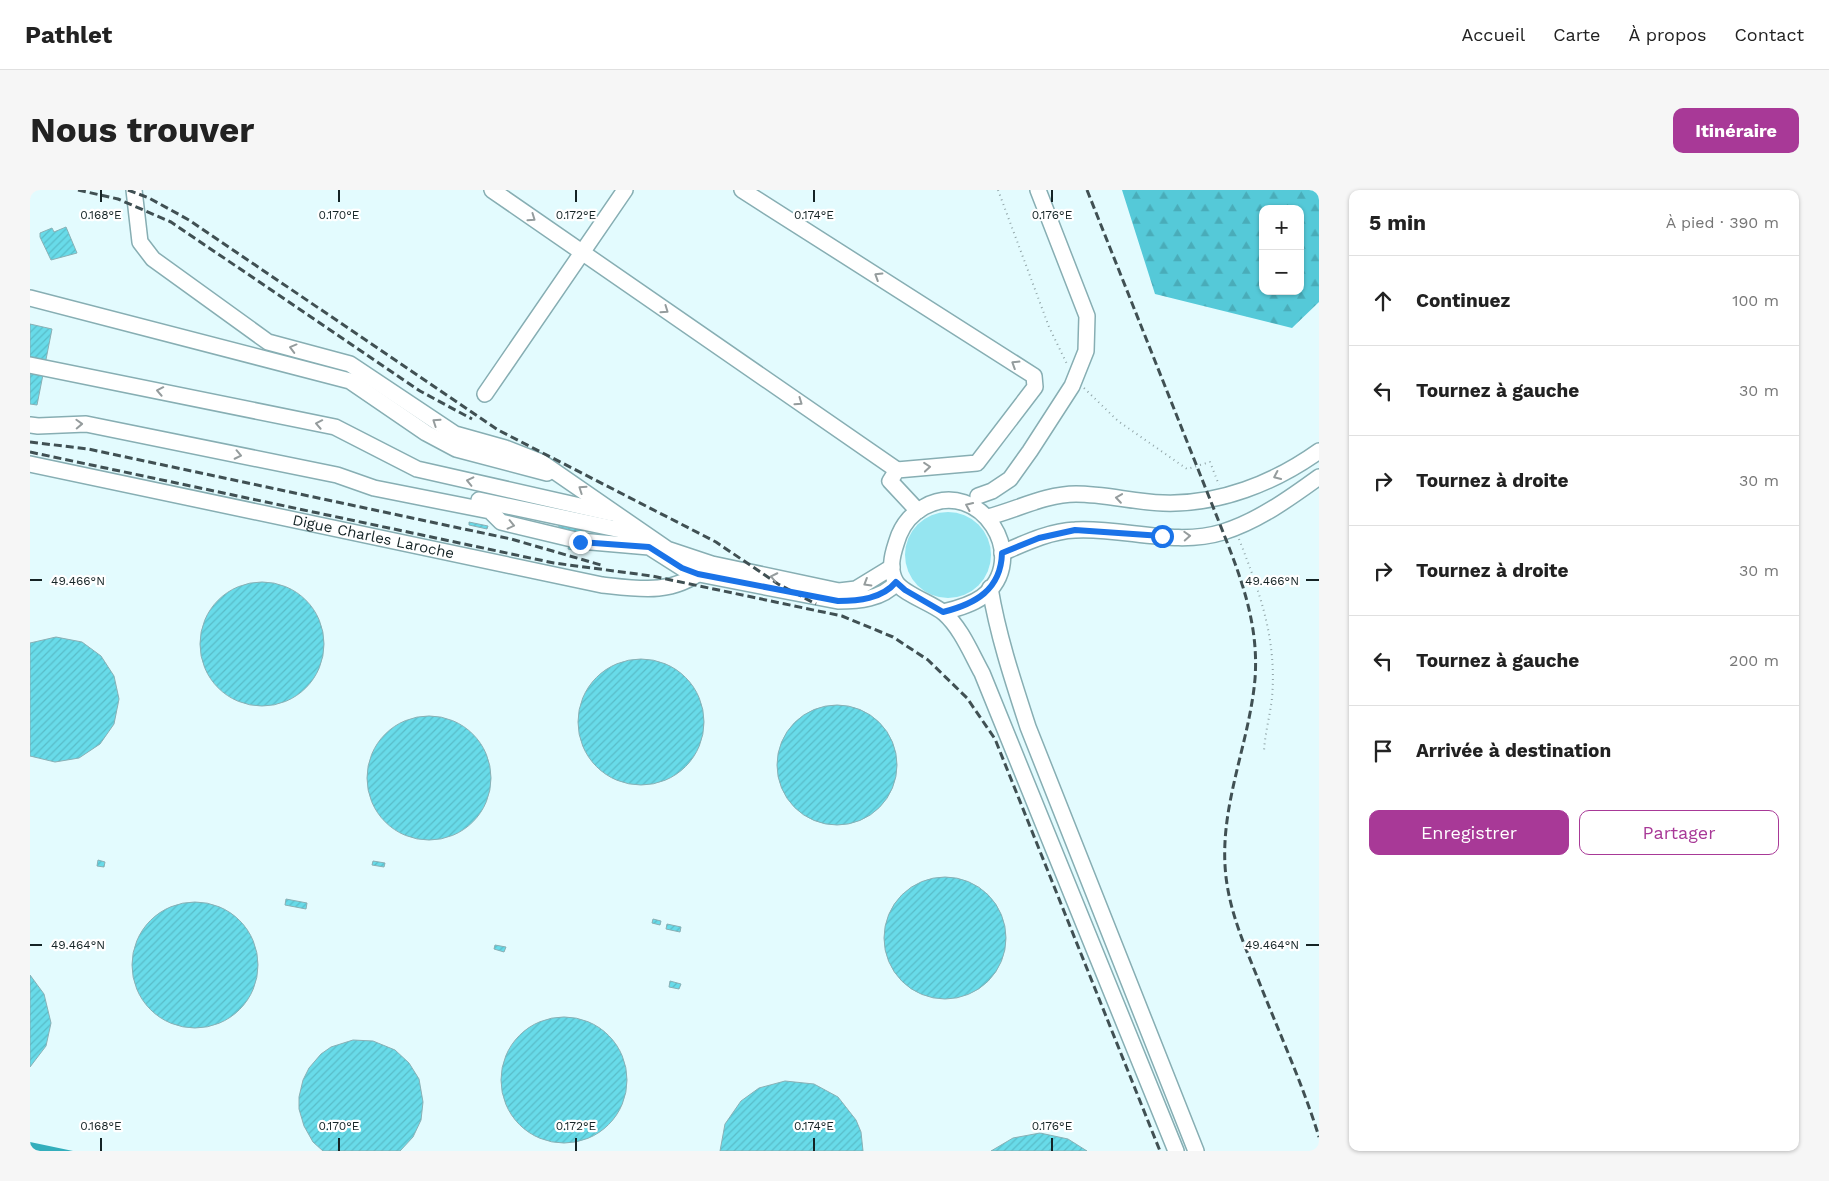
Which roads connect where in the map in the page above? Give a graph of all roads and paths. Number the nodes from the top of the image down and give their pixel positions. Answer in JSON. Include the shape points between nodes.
{"nodes":[{"id":1,"x":134,"y":190,"type":"edge"},
{"id":2,"x":492,"y":190,"type":"edge"},
{"id":3,"x":625,"y":190,"type":"edge"},
{"id":4,"x":742,"y":190,"type":"edge"},
{"id":5,"x":998,"y":190,"type":"edge"},
{"id":6,"x":1038,"y":190,"type":"edge"},
{"id":7,"x":583,"y":253,"type":"junction"},
{"id":8,"x":30,"y":298,"type":"edge"},
{"id":9,"x":30,"y":365,"type":"edge"},
{"id":10,"x":1076,"y":378,"type":"junction"},
{"id":11,"x":485,"y":394,"type":"dead end"},
{"id":12,"x":30,"y":425,"type":"edge"},
{"id":13,"x":1319,"y":452,"type":"edge"},
{"id":14,"x":30,"y":464,"type":"edge"},
{"id":15,"x":897,"y":470,"type":"junction"},
{"id":16,"x":563,"y":477,"type":"junction"},
{"id":17,"x":1319,"y":477,"type":"edge"},
{"id":18,"x":978,"y":496,"type":"dead end"},
{"id":19,"x":1223,"y":497,"type":"junction"},
{"id":20,"x":918,"y":511,"type":"junction"},
{"id":21,"x":620,"y":515,"type":"junction"},
{"id":22,"x":988,"y":517,"type":"junction"},
{"id":23,"x":1234,"y":527,"type":"junction"},
{"id":24,"x":1002,"y":553,"type":"junction"},
{"id":25,"x":712,"y":564,"type":"junction"},
{"id":26,"x":892,"y":567,"type":"junction"},
{"id":27,"x":698,"y":574,"type":"junction"},
{"id":28,"x":896,"y":582,"type":"junction"},
{"id":29,"x":990,"y":588,"type":"junction"},
{"id":30,"x":943,"y":612,"type":"junction"},
{"id":31,"x":1264,"y":751,"type":"dead end"},
{"id":32,"x":1176,"y":1151,"type":"edge"},
{"id":33,"x":1196,"y":1151,"type":"edge"}],
"edges":[{"from":16,"to":1,"type":"street","one_way":true,"via":[[541,462],[455,434],[350,364],[268,342],[153,259],[140,242]]},
{"from":2,"to":7,"type":"street","one_way":true},
{"from":3,"to":7,"type":"street"},
{"from":15,"to":4,"type":"street","one_way":true,"via":[[977,463],[1036,387],[1034,376]]},
{"from":5,"to":10,"type":"path","via":[[1049,327]]},
{"from":6,"to":10,"type":"street","via":[[1087,316],[1086,351]]},
{"from":7,"to":11,"type":"street"},
{"from":7,"to":15,"type":"street","one_way":true},
{"from":8,"to":16,"type":"street","via":[[350,380],[426,434],[456,449]]},
{"from":21,"to":9,"type":"street","one_way":true,"via":[[417,469],[336,427]]},
{"from":10,"to":18,"type":"street","via":[[1010,478],[992,491]]},
{"from":10,"to":19,"type":"path","via":[[1118,421],[1171,460],[1188,469],[1210,462]]},
{"from":12,"to":27,"type":"street","one_way":true,"via":[[86,424],[337,475],[374,488],[490,511],[501,522],[580,542],[649,547]]},
{"from":13,"to":19,"type":"street","one_way":true,"via":[[1263,483]]},
{"from":14,"to":27,"type":"street","name":"Digue Charles Laroche","via":[[602,585],[660,590]]},
{"from":15,"to":20,"type":"street","via":[[890,481]]},
{"from":21,"to":16,"type":"street","one_way":true},
{"from":17,"to":23,"type":"street","via":[[1263,514]]},
{"from":19,"to":22,"type":"street","one_way":true,"via":[[1198,502],[1162,503],[1075,494]]},
{"from":22,"to":20,"type":"street","one_way":true,"via":[[974,507],[952,501],[935,503]]},
{"from":20,"to":26,"type":"street","via":[[900,532]]},
{"from":21,"to":25,"type":"street","via":[[667,549]]},
{"from":22,"to":24,"type":"street","via":[[999,536]]},
{"from":24,"to":23,"type":"street","one_way":true,"via":[[1039,538],[1075,530],[1178,536],[1208,534]]},
{"from":23,"to":31,"type":"path","via":[[1257,584],[1268,621],[1273,657],[1272,700]]},
{"from":24,"to":29,"type":"street","via":[[1000,571]]},
{"from":26,"to":25,"type":"street","one_way":true,"via":[[856,590],[838,591]]},
{"from":25,"to":27,"type":"street","name":"Digue Charles Laroche"},
{"from":26,"to":28,"type":"street"},
{"from":27,"to":28,"type":"street","via":[[838,601],[874,597],[890,590]]},
{"from":28,"to":30,"type":"street"},
{"from":29,"to":30,"type":"street","via":[[976,601]]},
{"from":29,"to":33,"type":"street","via":[[1010,671],[1028,727]]},
{"from":30,"to":32,"type":"street","via":[[956,626],[986,682]]}]}
